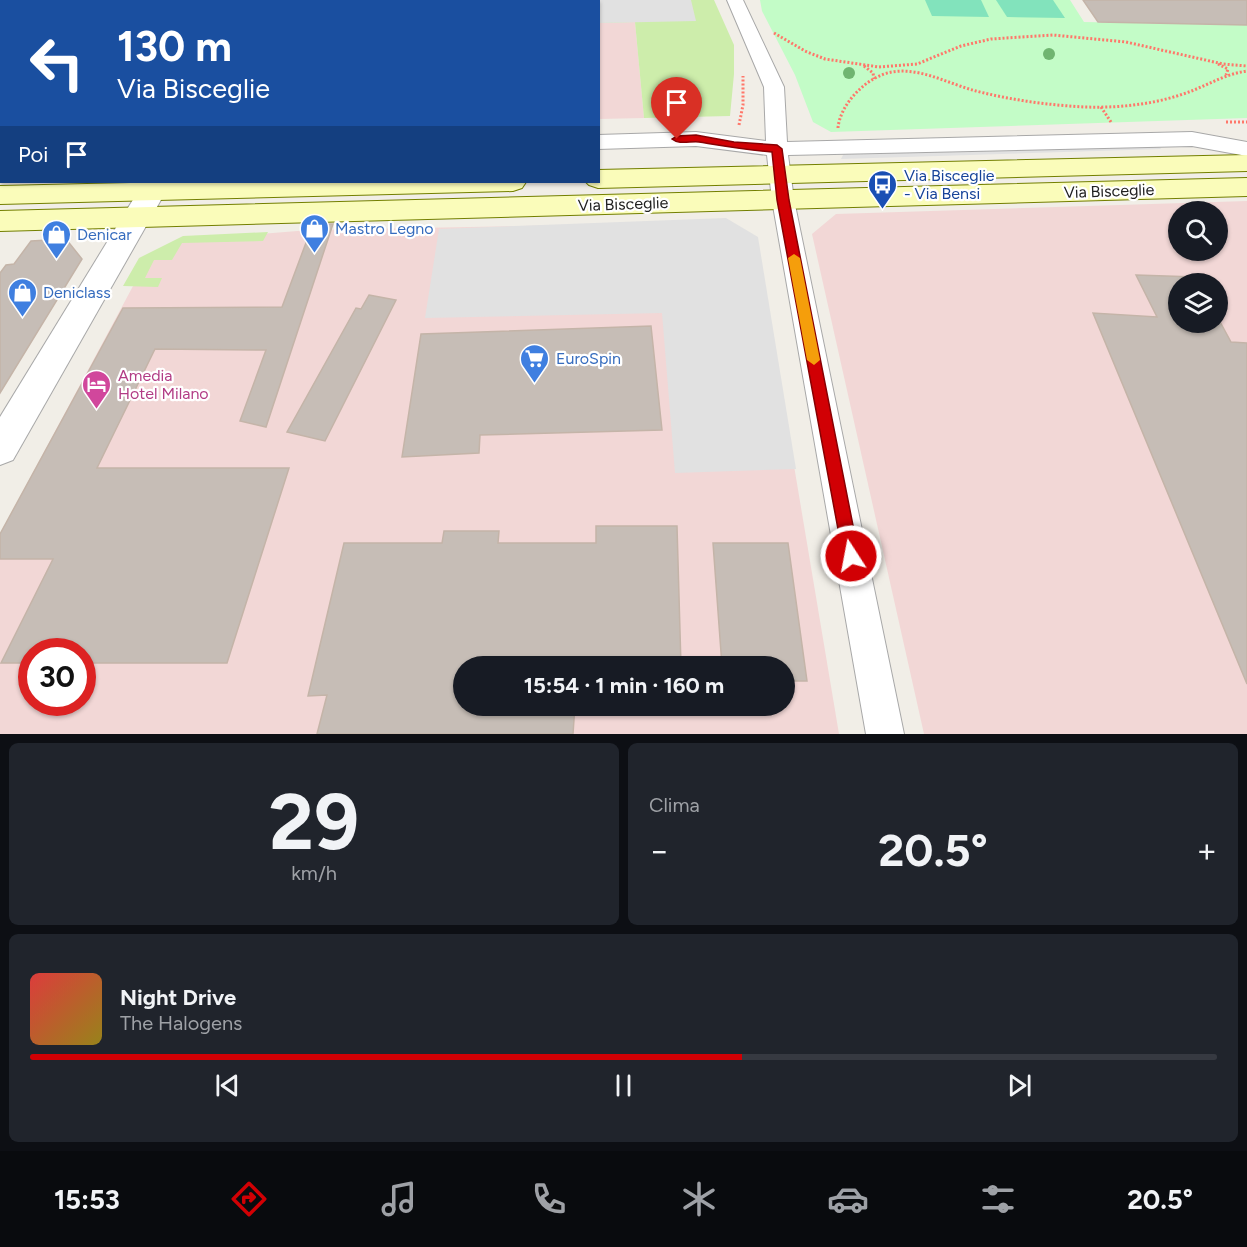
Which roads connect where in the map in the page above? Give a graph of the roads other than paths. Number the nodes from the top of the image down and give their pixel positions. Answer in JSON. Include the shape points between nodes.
{"nodes":[{"id":1,"x":735,"y":0,"type":"edge"},
{"id":2,"x":600,"y":142,"type":"edge"},
{"id":3,"x":777,"y":149,"type":"junction"},
{"id":4,"x":1247,"y":149,"type":"edge"},
{"id":5,"x":1247,"y":164,"type":"edge"},
{"id":6,"x":600,"y":179,"type":"edge"},
{"id":7,"x":489,"y":183,"type":"edge"},
{"id":8,"x":1247,"y":187,"type":"edge"},
{"id":9,"x":781,"y":188,"type":"junction"},
{"id":10,"x":0,"y":195,"type":"edge"},
{"id":11,"x":149,"y":197,"type":"edge"},
{"id":12,"x":0,"y":221,"type":"edge"},
{"id":13,"x":0,"y":449,"type":"edge"},
{"id":14,"x":885,"y":734,"type":"edge"}],
"edges":[{"from":1,"to":3,"type":"street","via":[[774,87]]},
{"from":2,"to":3,"type":"street","via":[[696,139]]},
{"from":3,"to":4,"type":"street","via":[[1192,139]]},
{"from":3,"to":9,"type":"street"},
{"from":5,"to":9,"type":"main road","name":"Via Bisceglie"},
{"from":6,"to":9,"type":"main road","name":"Via Bisceglie"},
{"from":7,"to":11,"type":"main road","name":"Via Bisceglie"},
{"from":8,"to":9,"type":"main road","name":"Via Bisceglie"},
{"from":9,"to":11,"type":"main road","name":"Via Bisceglie"},
{"from":9,"to":14,"type":"street"},
{"from":10,"to":11,"type":"main road","name":"Via Bisceglie"},
{"from":11,"to":12,"type":"main road","name":"Via Bisceglie"},
{"from":11,"to":13,"type":"street"}]}
